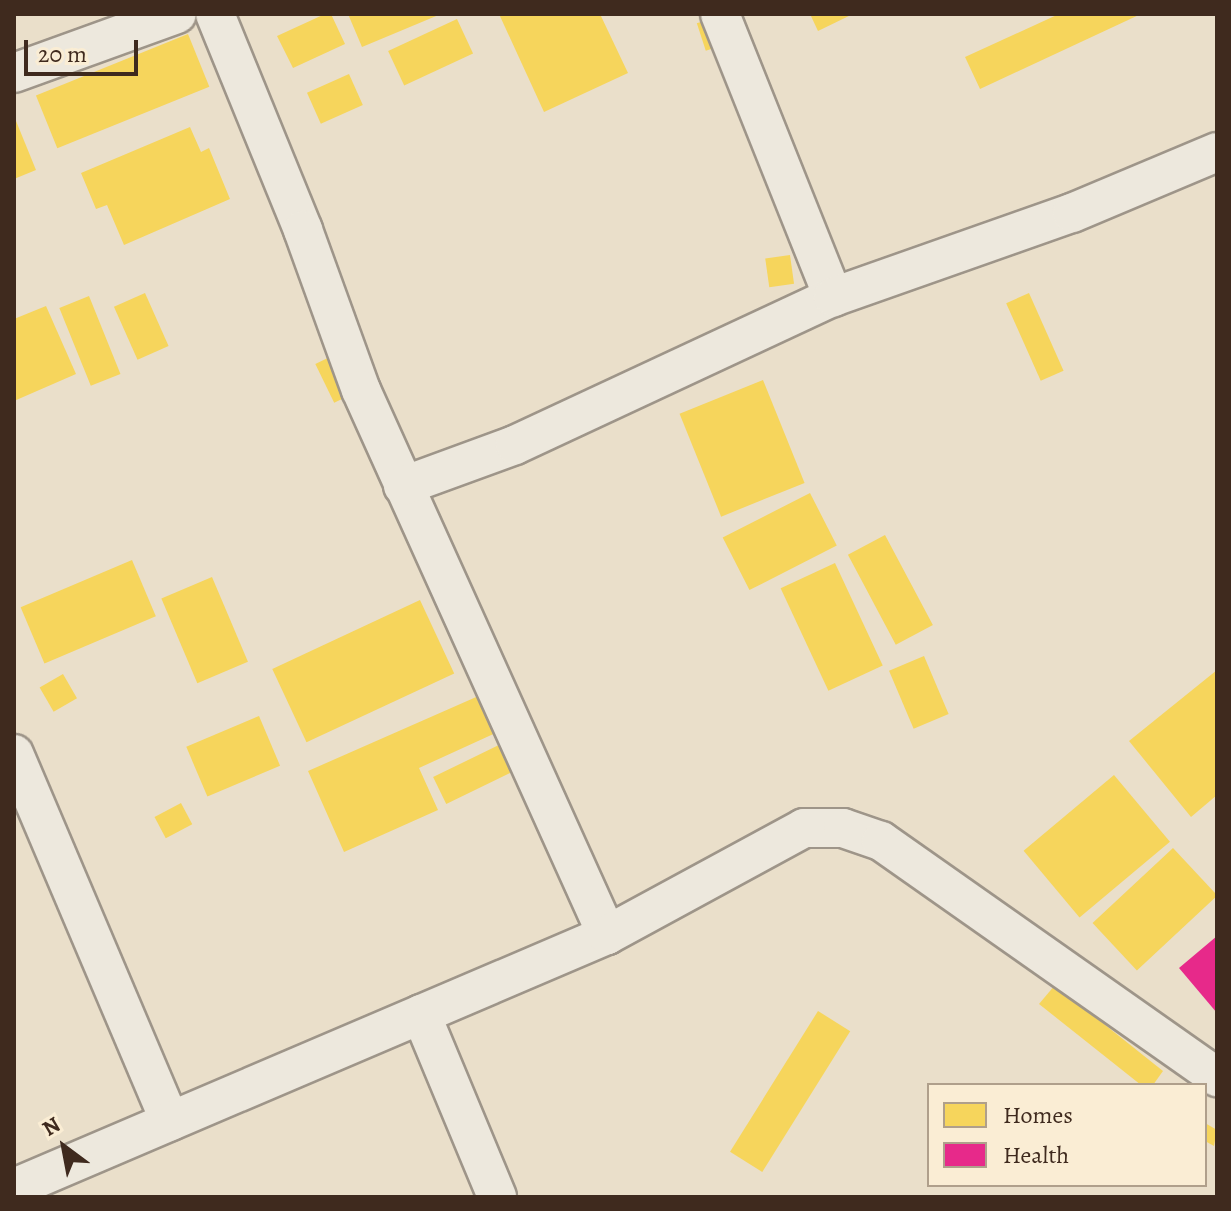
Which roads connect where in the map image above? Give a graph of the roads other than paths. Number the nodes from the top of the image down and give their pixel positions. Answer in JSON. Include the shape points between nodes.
{"nodes":[{"id":1,"x":177,"y":14,"type":"edge"},
{"id":2,"x":215,"y":14,"type":"edge"},
{"id":3,"x":720,"y":14,"type":"edge"},
{"id":4,"x":14,"y":73,"type":"edge"},
{"id":5,"x":1217,"y":152,"type":"edge"},
{"id":6,"x":833,"y":297,"type":"junction"},
{"id":7,"x":403,"y":486,"type":"junction"},
{"id":8,"x":14,"y":754,"type":"edge"},
{"id":9,"x":607,"y":935,"type":"junction"},
{"id":10,"x":421,"y":1014,"type":"junction"},
{"id":11,"x":1217,"y":1077,"type":"edge"},
{"id":12,"x":170,"y":1121,"type":"junction"},
{"id":13,"x":14,"y":1188,"type":"edge"},
{"id":14,"x":497,"y":1197,"type":"edge"}],
"edges":[{"from":1,"to":4,"type":"street"},
{"from":2,"to":7,"type":"street"},
{"from":3,"to":6,"type":"street"},
{"from":5,"to":6,"type":"street","via":[[1072,213]]},
{"from":6,"to":7,"type":"street","via":[[515,445]]},
{"from":7,"to":9,"type":"street"},
{"from":8,"to":12,"type":"street"},
{"from":9,"to":10,"type":"street"},
{"from":9,"to":11,"type":"street","via":[[804,828],[843,828],[881,841]]},
{"from":10,"to":12,"type":"street"},
{"from":10,"to":14,"type":"street"},
{"from":12,"to":13,"type":"street"}]}
